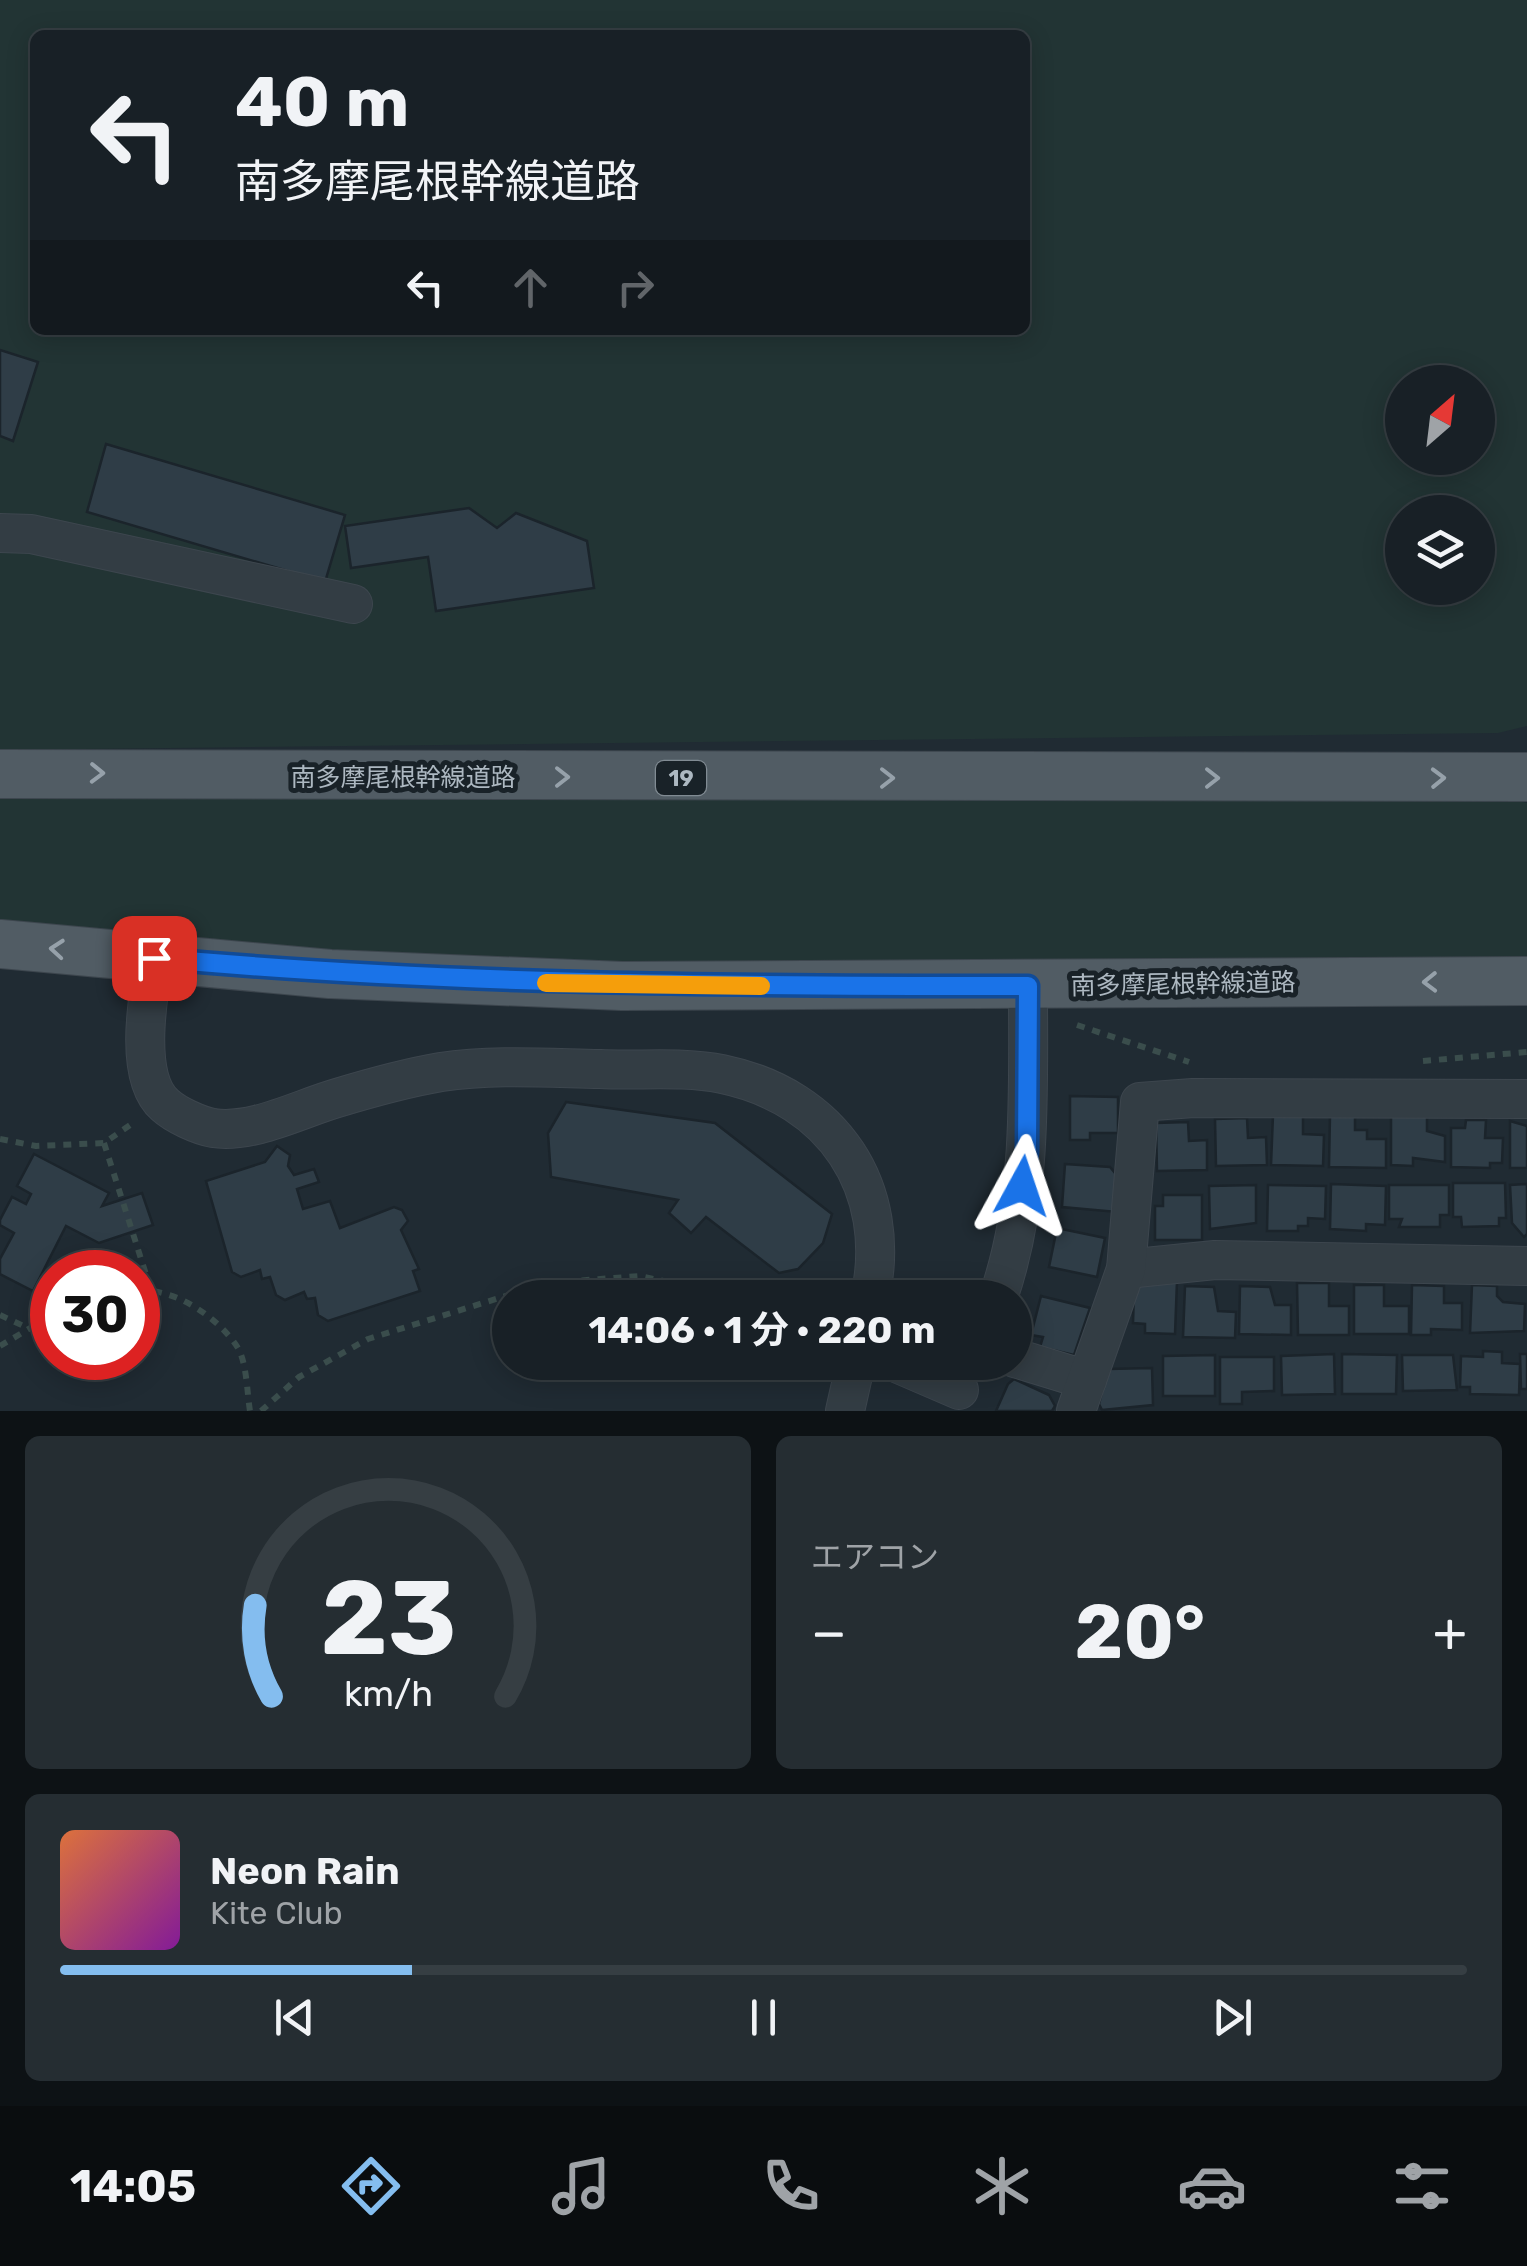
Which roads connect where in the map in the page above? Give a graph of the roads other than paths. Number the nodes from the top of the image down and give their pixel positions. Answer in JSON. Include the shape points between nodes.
{"nodes":[{"id":1,"x":0,"y":533,"type":"edge"},
{"id":2,"x":353,"y":604,"type":"dead end"},
{"id":3,"x":0,"y":774,"type":"edge"},
{"id":4,"x":1523,"y":778,"type":"edge"},
{"id":5,"x":0,"y":944,"type":"edge"},
{"id":6,"x":154,"y":958,"type":"junction"},
{"id":7,"x":1527,"y":981,"type":"edge"},
{"id":8,"x":1028,"y":986,"type":"junction"},
{"id":9,"x":1527,"y":1099,"type":"edge"},
{"id":10,"x":1527,"y":1266,"type":"edge"},
{"id":11,"x":1126,"y":1269,"type":"junction"},
{"id":12,"x":874,"y":1280,"type":"edge"},
{"id":13,"x":1004,"y":1280,"type":"edge"},
{"id":14,"x":1032,"y":1368,"type":"edge"},
{"id":15,"x":852,"y":1380,"type":"edge"},
{"id":16,"x":1082,"y":1396,"type":"edge"},
{"id":17,"x":845,"y":1411,"type":"edge"}],
"edges":[{"from":1,"to":2,"type":"street","via":[[31,534]]},
{"from":3,"to":4,"type":"main road","name":"南多摩尾根幹線道路","number":"19","one_way":true},
{"from":6,"to":5,"type":"main road","name":"南多摩尾根幹線道路","one_way":true},
{"from":6,"to":8,"type":"main road","name":"南多摩尾根幹線道路","via":[[330,974],[622,986]]},
{"from":6,"to":12,"type":"street","via":[[145,1063],[162,1103],[212,1128],[242,1128],[442,1072],[528,1067],[720,1074],[772,1090],[829,1129],[855,1164],[873,1202]]},
{"from":7,"to":8,"type":"main road","name":"南多摩尾根幹線道路","one_way":true},
{"from":8,"to":13,"type":"street","via":[[1027,1152]]},
{"from":9,"to":11,"type":"street","via":[[1140,1102]]},
{"from":10,"to":11,"type":"street","via":[[1215,1260]]},
{"from":11,"to":16,"type":"street"},
{"from":14,"to":16,"type":"street"},
{"from":15,"to":17,"type":"street"}]}
